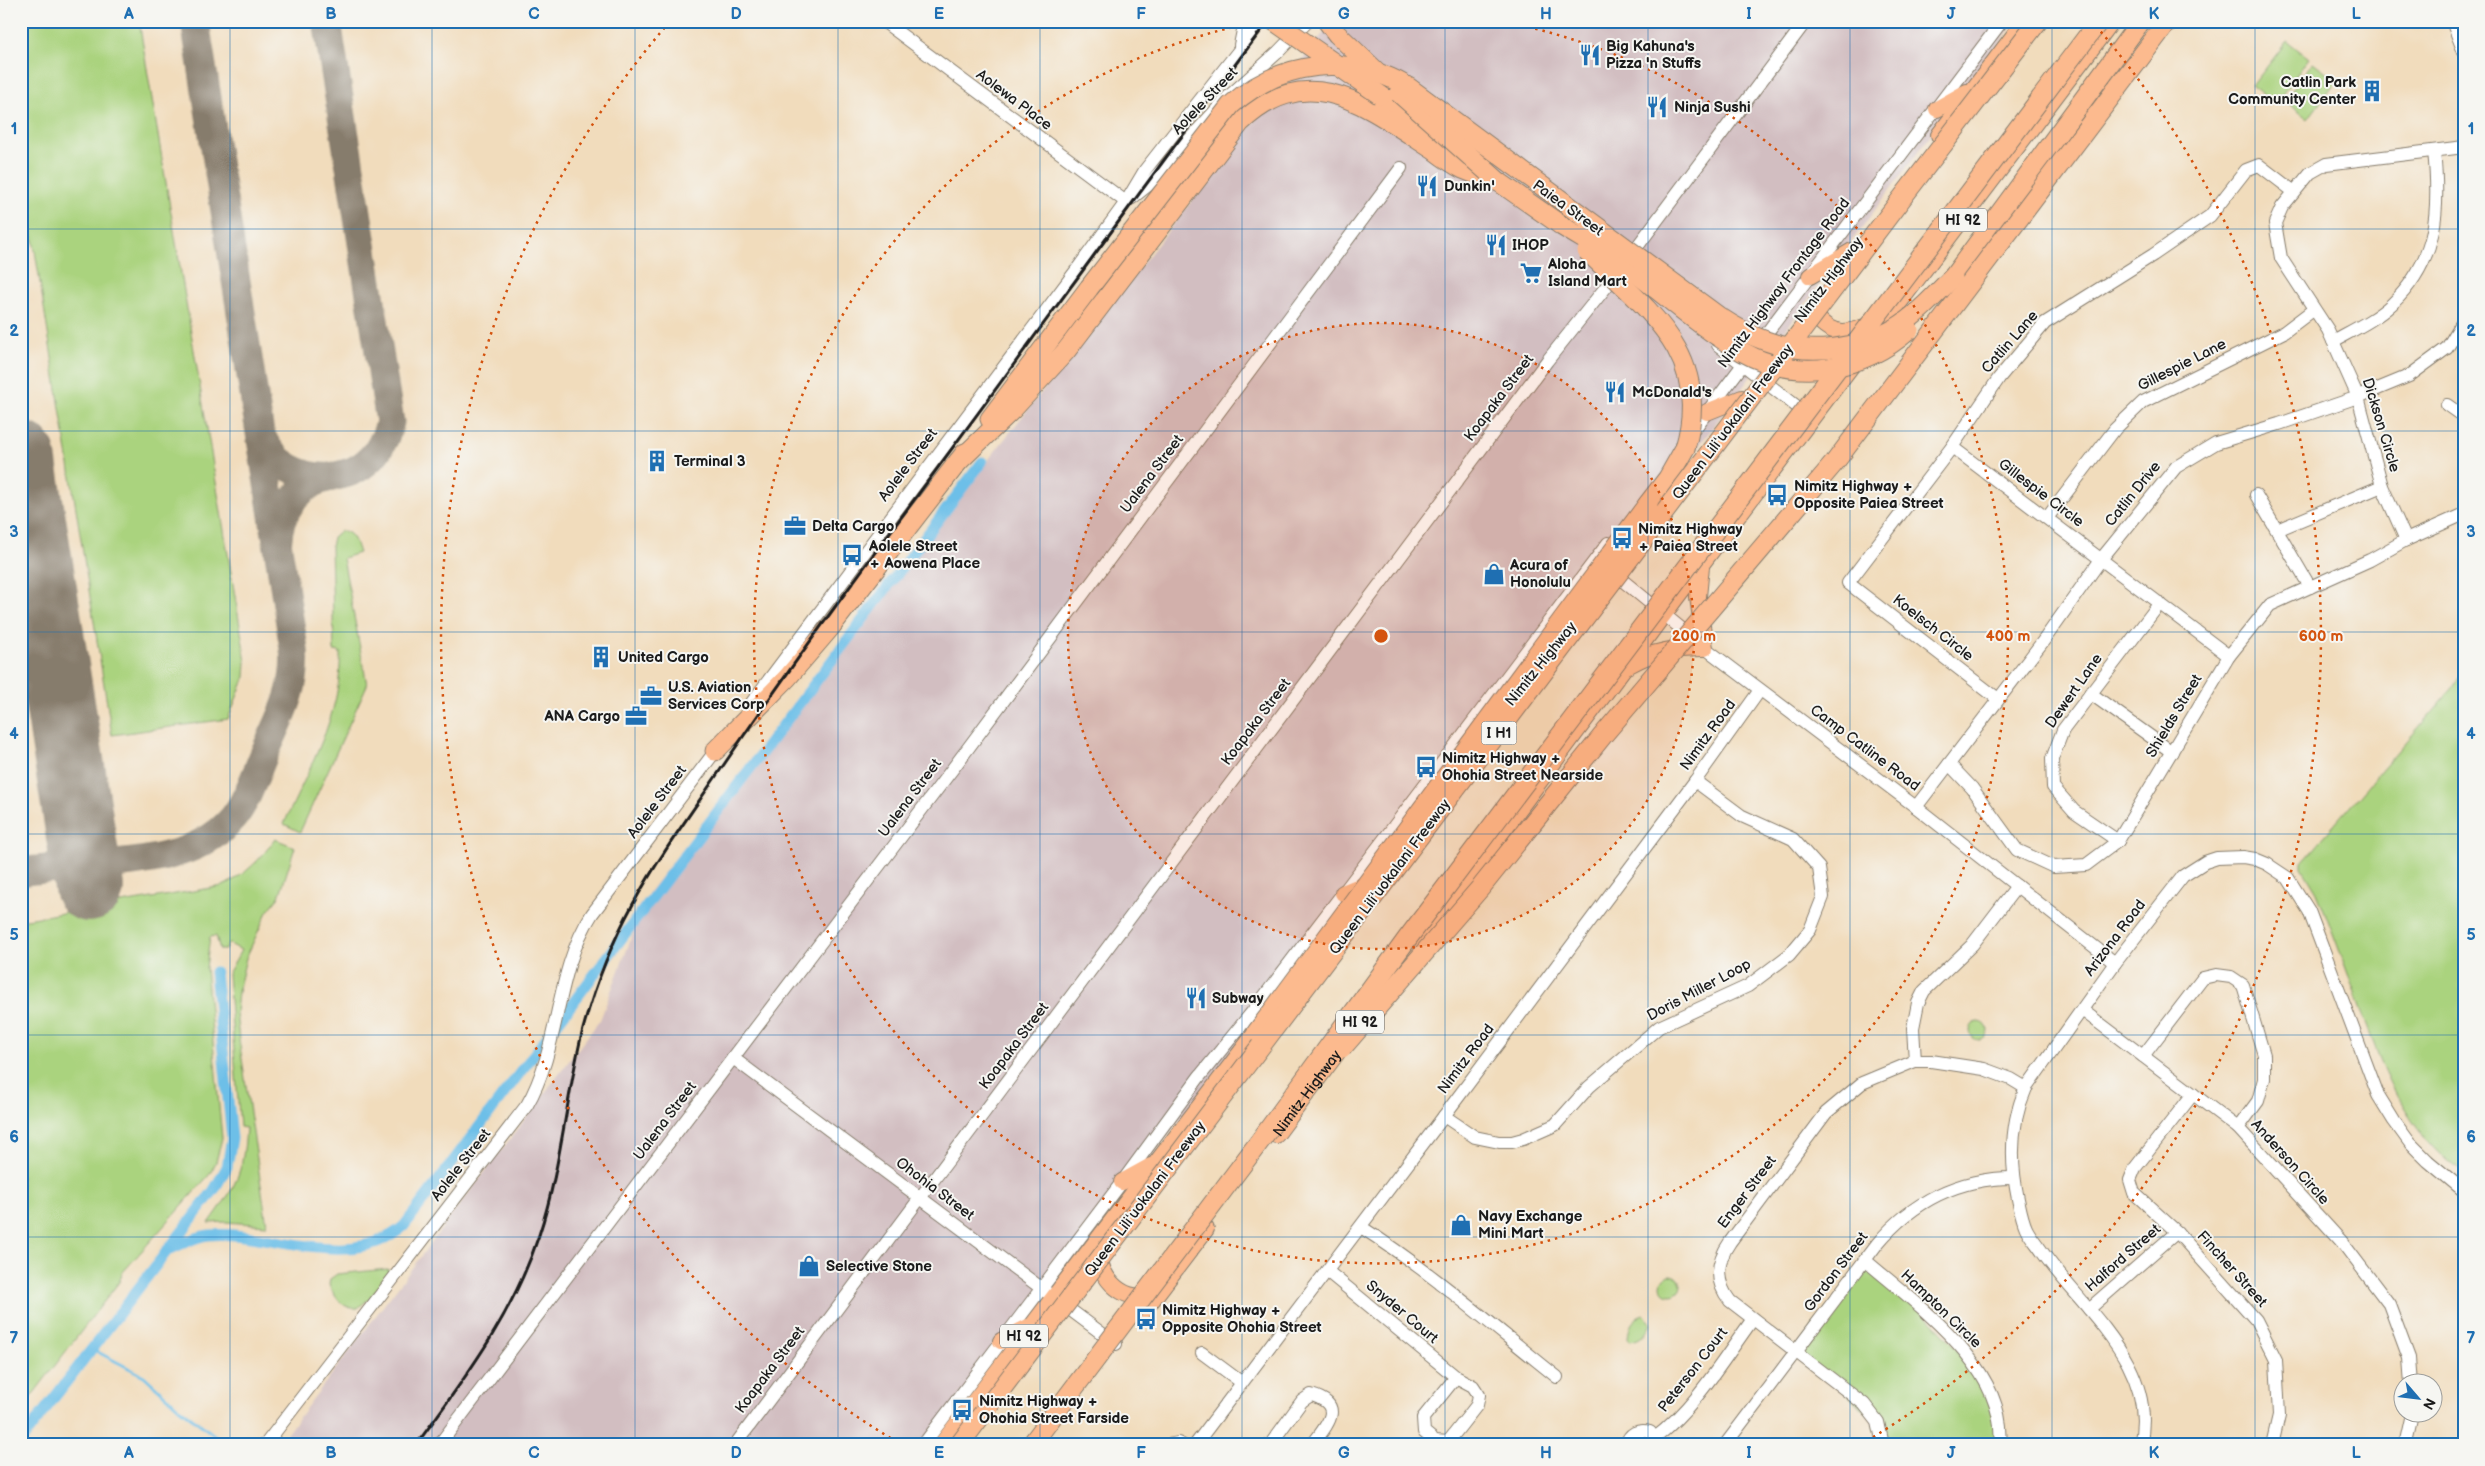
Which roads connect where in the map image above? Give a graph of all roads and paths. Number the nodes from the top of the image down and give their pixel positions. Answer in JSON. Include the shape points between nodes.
{"nodes":[{"id":1,"x":883,"y":21,"type":"edge"},
{"id":2,"x":1245,"y":21,"type":"edge"},
{"id":3,"x":1262,"y":21,"type":"edge"},
{"id":4,"x":1274,"y":21,"type":"edge"},
{"id":5,"x":1284,"y":21,"type":"edge"},
{"id":6,"x":1308,"y":21,"type":"edge"},
{"id":7,"x":1328,"y":21,"type":"edge"},
{"id":8,"x":1339,"y":21,"type":"edge"},
{"id":9,"x":1806,"y":21,"type":"edge"},
{"id":10,"x":2002,"y":21,"type":"edge"},
{"id":11,"x":2025,"y":21,"type":"edge"},
{"id":12,"x":2038,"y":21,"type":"edge"},
{"id":13,"x":2100,"y":21,"type":"edge"},
{"id":14,"x":2112,"y":21,"type":"edge"},
{"id":15,"x":2141,"y":21,"type":"edge"},
{"id":16,"x":2168,"y":21,"type":"edge"},
{"id":17,"x":2452,"y":21,"type":"edge"},
{"id":18,"x":1296,"y":25,"type":"edge"},
{"id":19,"x":2014,"y":28,"type":"edge"},
{"id":20,"x":1239,"y":50,"type":"junction"},
{"id":21,"x":2464,"y":52,"type":"edge"},
{"id":22,"x":1974,"y":88,"type":"junction"},
{"id":23,"x":1382,"y":94,"type":"junction"},
{"id":24,"x":1937,"y":109,"type":"junction"},
{"id":25,"x":2464,"y":147,"type":"edge"},
{"id":26,"x":2434,"y":151,"type":"junction"},
{"id":27,"x":1401,"y":168,"type":"dead end"},
{"id":28,"x":1499,"y":182,"type":"junction"},
{"id":29,"x":2293,"y":191,"type":"junction"},
{"id":30,"x":1126,"y":202,"type":"junction"},
{"id":31,"x":1562,"y":226,"type":"junction"},
{"id":32,"x":1852,"y":250,"type":"junction"},
{"id":33,"x":1622,"y":267,"type":"junction"},
{"id":34,"x":1810,"y":276,"type":"junction"},
{"id":35,"x":1952,"y":277,"type":"junction"},
{"id":36,"x":1823,"y":289,"type":"junction"},
{"id":37,"x":2313,"y":310,"type":"junction"},
{"id":38,"x":1890,"y":316,"type":"junction"},
{"id":39,"x":2464,"y":320,"type":"edge"},
{"id":40,"x":2333,"y":341,"type":"junction"},
{"id":41,"x":1742,"y":365,"type":"junction"},
{"id":42,"x":1757,"y":376,"type":"junction"},
{"id":43,"x":1742,"y":398,"type":"junction"},
{"id":44,"x":2358,"y":398,"type":"junction"},
{"id":45,"x":2447,"y":406,"type":"dead end"},
{"id":46,"x":1707,"y":412,"type":"junction"},
{"id":47,"x":2464,"y":417,"type":"edge"},
{"id":48,"x":1812,"y":420,"type":"junction"},
{"id":49,"x":1952,"y":447,"type":"junction"},
{"id":50,"x":958,"y":462,"type":"junction"},
{"id":51,"x":2382,"y":486,"type":"junction"},
{"id":52,"x":2256,"y":495,"type":"dead end"},
{"id":53,"x":2464,"y":514,"type":"edge"},
{"id":54,"x":2047,"y":518,"type":"junction"},
{"id":55,"x":2277,"y":530,"type":"junction"},
{"id":56,"x":2406,"y":540,"type":"junction"},
{"id":57,"x":1597,"y":557,"type":"junction"},
{"id":58,"x":2102,"y":558,"type":"junction"},
{"id":59,"x":1701,"y":566,"type":"junction"},
{"id":60,"x":1614,"y":573,"type":"junction"},
{"id":61,"x":1848,"y":583,"type":"joint"},
{"id":62,"x":2310,"y":587,"type":"junction"},
{"id":63,"x":1601,"y":589,"type":"junction"},
{"id":64,"x":1566,"y":598,"type":"junction"},
{"id":65,"x":2160,"y":603,"type":"junction"},
{"id":66,"x":1664,"y":615,"type":"junction"},
{"id":67,"x":1705,"y":648,"type":"junction"},
{"id":68,"x":2229,"y":656,"type":"junction"},
{"id":69,"x":1624,"y":668,"type":"junction"},
{"id":70,"x":1760,"y":690,"type":"junction"},
{"id":71,"x":2090,"y":693,"type":"junction"},
{"id":72,"x":1998,"y":699,"type":"junction"},
{"id":73,"x":1466,"y":732,"type":"junction"},
{"id":74,"x":715,"y":751,"type":"junction"},
{"id":75,"x":2172,"y":752,"type":"junction"},
{"id":76,"x":1462,"y":762,"type":"junction"},
{"id":77,"x":1948,"y":764,"type":"junction"},
{"id":78,"x":1695,"y":781,"type":"junction"},
{"id":79,"x":1916,"y":807,"type":"junction"},
{"id":80,"x":2118,"y":841,"type":"junction"},
{"id":81,"x":1372,"y":881,"type":"junction"},
{"id":82,"x":2017,"y":886,"type":"junction"},
{"id":83,"x":1343,"y":893,"type":"junction"},
{"id":84,"x":2115,"y":963,"type":"junction"},
{"id":85,"x":2082,"y":1010,"type":"junction"},
{"id":86,"x":2143,"y":1056,"type":"junction"},
{"id":87,"x":733,"y":1058,"type":"junction"},
{"id":88,"x":1915,"y":1061,"type":"junction"},
{"id":89,"x":2026,"y":1088,"type":"junction"},
{"id":90,"x":2193,"y":1094,"type":"junction"},
{"id":91,"x":1444,"y":1116,"type":"junction"},
{"id":92,"x":2238,"y":1128,"type":"junction"},
{"id":93,"x":1260,"y":1141,"type":"junction"},
{"id":94,"x":1158,"y":1162,"type":"junction"},
{"id":95,"x":2013,"y":1178,"type":"junction"},
{"id":96,"x":1122,"y":1182,"type":"junction"},
{"id":97,"x":2464,"y":1191,"type":"edge"},
{"id":98,"x":920,"y":1198,"type":"junction"},
{"id":99,"x":1109,"y":1226,"type":"junction"},
{"id":100,"x":1361,"y":1227,"type":"junction"},
{"id":101,"x":2177,"y":1232,"type":"junction"},
{"id":102,"x":1866,"y":1260,"type":"junction"},
{"id":103,"x":1327,"y":1271,"type":"junction"},
{"id":104,"x":1161,"y":1288,"type":"junction"},
{"id":105,"x":1048,"y":1292,"type":"junction"},
{"id":106,"x":2089,"y":1309,"type":"junction"},
{"id":107,"x":1753,"y":1319,"type":"junction"},
{"id":108,"x":1034,"y":1324,"type":"junction"},
{"id":109,"x":1001,"y":1342,"type":"junction"},
{"id":110,"x":1117,"y":1345,"type":"junction"},
{"id":111,"x":1795,"y":1351,"type":"junction"},
{"id":112,"x":1202,"y":1353,"type":"dead end"},
{"id":113,"x":2410,"y":1374,"type":"edge"},
{"id":114,"x":1557,"y":1377,"type":"dead end"},
{"id":115,"x":1456,"y":1378,"type":"junction"},
{"id":116,"x":1241,"y":1382,"type":"junction"},
{"id":117,"x":2410,"y":1424,"type":"edge"},
{"id":118,"x":1657,"y":1441,"type":"edge"},
{"id":119,"x":1272,"y":1444,"type":"edge"},
{"id":120,"x":265,"y":1445,"type":"edge"},
{"id":121,"x":439,"y":1445,"type":"edge"},
{"id":122,"x":735,"y":1445,"type":"edge"},
{"id":123,"x":923,"y":1445,"type":"edge"},
{"id":124,"x":941,"y":1445,"type":"edge"},
{"id":125,"x":959,"y":1445,"type":"edge"},
{"id":126,"x":1031,"y":1445,"type":"edge"},
{"id":127,"x":1042,"y":1445,"type":"edge"},
{"id":128,"x":1168,"y":1445,"type":"edge"},
{"id":129,"x":1182,"y":1445,"type":"edge"},
{"id":130,"x":1194,"y":1445,"type":"edge"},
{"id":131,"x":1312,"y":1445,"type":"edge"},
{"id":132,"x":1626,"y":1445,"type":"edge"},
{"id":133,"x":1725,"y":1445,"type":"edge"},
{"id":134,"x":1884,"y":1445,"type":"edge"},
{"id":135,"x":2000,"y":1445,"type":"edge"},
{"id":136,"x":2140,"y":1445,"type":"edge"},
{"id":137,"x":2272,"y":1445,"type":"edge"},
{"id":138,"x":2406,"y":1445,"type":"edge"}],
"edges":[{"from":1,"to":30,"type":"street","name":"Aolewa Place"},
{"from":2,"to":20,"type":"street"},
{"from":3,"to":20,"type":"street","name":"Aolele Street"},
{"from":4,"to":23,"type":"highway","bridge":true},
{"from":5,"to":18,"type":"street"},
{"from":6,"to":18,"type":"street","name":"Aolele Street"},
{"from":7,"to":28,"type":"highway","bridge":true,"via":[[1337,34]]},
{"from":8,"to":23,"type":"street","via":[[1361,48]]},
{"from":9,"to":33,"type":"street","name":"Koapaka Street"},
{"from":10,"to":24,"type":"street","name":"Nimitz Highway Frontage Road"},
{"from":11,"to":19,"type":"main road","name":"Nimitz Highway","number":"HI 92"},
{"from":12,"to":125,"type":"highway","name":"Queen Liliʻuokalani Freeway","number":"I H1","bridge":true},
{"from":13,"to":93,"type":"highway","bridge":true,"via":[[1413,931]]},
{"from":14,"to":38,"type":"main road","name":"Nimitz Highway","number":"HI 92"},
{"from":15,"to":35,"type":"highway"},
{"from":16,"to":93,"type":"highway","bridge":true,"via":[[1835,462],[1604,734],[1482,886]]},
{"from":17,"to":21,"type":"street"},
{"from":18,"to":23,"type":"highway","bridge":true},
{"from":18,"to":30,"type":"street","name":"Aolele Street","via":[[1147,186]]},
{"from":19,"to":22,"type":"main road","name":"Nimitz Highway","number":"HI 92"},
{"from":20,"to":30,"type":"street","name":"Aolele Street","via":[[1145,170]]},
{"from":22,"to":24,"type":"main road"},
{"from":22,"to":32,"type":"main road","name":"Nimitz Highway","number":"HI 92"},
{"from":23,"to":28,"type":"highway","bridge":true},
{"from":23,"to":33,"type":"street","name":"Paiea Street"},
{"from":24,"to":34,"type":"street","name":"Nimitz Highway Frontage Road"},
{"from":25,"to":26,"type":"street","name":"Dickson Circle"},
{"from":26,"to":29,"type":"street","name":"Dickson Circle","via":[[2326,164],[2310,173]]},
{"from":26,"to":40,"type":"street","via":[[2437,214],[2434,232],[2416,272],[2392,304]]},
{"from":27,"to":87,"type":"street","name":"Ualena Street"},
{"from":28,"to":31,"type":"highway"},
{"from":28,"to":50,"type":"highway","via":[[1462,169],[1350,98],[1338,94],[1304,91],[1262,104],[1240,123],[1066,351]]},
{"from":29,"to":37,"type":"street","name":"Dickson Circle","via":[[2275,223],[2281,258]]},
{"from":29,"to":49,"type":"street","name":"Catlin Lane","via":[[2260,165],[2246,170],[2210,216],[2044,323],[1999,378]]},
{"from":30,"to":74,"type":"street","name":"Aolele Street"},
{"from":31,"to":35,"type":"highway","bridge":true,"via":[[1634,272],[1693,319],[1744,353],[1795,368],[1839,367],[1880,351],[1916,324]]},
{"from":31,"to":125,"type":"highway","bridge":true,"via":[[1665,328],[1684,362],[1692,414],[1690,431],[1677,464],[1326,937]]},
{"from":32,"to":34,"type":"main road"},
{"from":32,"to":36,"type":"main road","name":"Nimitz Highway","number":"HI 92"},
{"from":33,"to":41,"type":"street","name":"Paiea Street"},
{"from":33,"to":98,"type":"street","name":"Koapaka Street","via":[[1546,361]]},
{"from":34,"to":41,"type":"street","name":"Nimitz Highway Frontage Road"},
{"from":35,"to":50,"type":"highway","bridge":true,"via":[[1918,311],[1896,328],[1872,339],[1822,349],[1767,342],[1718,316],[1408,87],[1369,70],[1327,65],[1296,69],[1253,88],[1231,105]]},
{"from":36,"to":38,"type":"main road","via":[[1815,308],[1816,316],[1825,327],[1849,332]]},
{"from":36,"to":42,"type":"main road","name":"Nimitz Highway","number":"HI 92"},
{"from":37,"to":40,"type":"street","name":"Dickson Circle"},
{"from":37,"to":54,"type":"street","name":"Gillespie Lane","via":[[2284,332],[2143,402],[2115,429]]},
{"from":38,"to":48,"type":"main road","name":"Nimitz Highway","number":"HI 92"},
{"from":39,"to":44,"type":"street","name":"Catlin Drive","via":[[2447,348],[2409,376]]},
{"from":40,"to":44,"type":"street","name":"Dickson Circle"},
{"from":41,"to":42,"type":"street","name":"Paiea Street"},
{"from":41,"to":46,"type":"street","name":"Nimitz Highway Frontage Road"},
{"from":42,"to":43,"type":"main road","name":"Nimitz Highway","number":"HI 92"},
{"from":42,"to":48,"type":"street","name":"Paiea Street"},
{"from":43,"to":46,"type":"main road"},
{"from":43,"to":60,"type":"main road","name":"Nimitz Highway","number":"HI 92"},
{"from":44,"to":51,"type":"street","name":"Dickson Circle"},
{"from":44,"to":58,"type":"street","name":"Catlin Drive","via":[[2216,443],[2176,467]]},
{"from":45,"to":47,"type":"street"},
{"from":46,"to":57,"type":"street","name":"Nimitz Highway Frontage Road"},
{"from":48,"to":59,"type":"main road","name":"Nimitz Highway","number":"HI 92"},
{"from":49,"to":54,"type":"street","name":"Gillespie Circle"},
{"from":49,"to":61,"type":"street","name":"Catlin Lane"},
{"from":50,"to":74,"type":"highway","via":[[823,636],[787,678]]},
{"from":51,"to":55,"type":"street"},
{"from":51,"to":56,"type":"street","name":"Dickson Circle"},
{"from":52,"to":55,"type":"street"},
{"from":53,"to":56,"type":"street","name":"Shields Street"},
{"from":54,"to":58,"type":"street","name":"Gillespie Circle"},
{"from":55,"to":62,"type":"street"},
{"from":56,"to":62,"type":"street","name":"Shields Street"},
{"from":57,"to":60,"type":"street","name":"Camp Catline Road"},
{"from":57,"to":64,"type":"street","name":"Nimitz Highway Frontage Road"},
{"from":58,"to":65,"type":"street","name":"Gillespie Circle"},
{"from":58,"to":72,"type":"street","name":"Catlin Drive"},
{"from":59,"to":66,"type":"main road","name":"Nimitz Highway","number":"HI 92"},
{"from":59,"to":67,"type":"main road","via":[[1698,597]]},
{"from":60,"to":63,"type":"main road","name":"Nimitz Highway","number":"HI 92"},
{"from":60,"to":66,"type":"street","name":"Camp Catline Road"},
{"from":61,"to":72,"type":"street","name":"Koelsch Circle"},
{"from":62,"to":68,"type":"street","name":"Shields Street","via":[[2270,605]]},
{"from":63,"to":64,"type":"main road"},
{"from":63,"to":76,"type":"main road","name":"Nimitz Highway","number":"HI 92"},
{"from":64,"to":73,"type":"street","name":"Nimitz Highway Frontage Road"},
{"from":65,"to":68,"type":"street","name":"Gillespie Circle"},
{"from":65,"to":71,"type":"street","name":"Dewert Lane"},
{"from":66,"to":67,"type":"street","name":"Camp Catline Road"},
{"from":66,"to":69,"type":"main road","name":"Nimitz Highway","number":"HI 92"},
{"from":67,"to":69,"type":"main road","via":[[1670,648]]},
{"from":67,"to":70,"type":"street","name":"Camp Catline Road"},
{"from":68,"to":75,"type":"street","name":"Shields Street"},
{"from":69,"to":104,"type":"main road","name":"Nimitz Highway","number":"HI 92"},
{"from":70,"to":78,"type":"street","name":"Nimitz Road"},
{"from":70,"to":79,"type":"street","name":"Camp Catline Road"},
{"from":71,"to":75,"type":"street"},
{"from":71,"to":80,"type":"street","name":"Dewert Lane","via":[[2063,730],[2052,759],[2053,787],[2074,811]]},
{"from":72,"to":77,"type":"street","name":"Catlin Drive"},
{"from":73,"to":76,"type":"main road"},
{"from":73,"to":83,"type":"street","name":"Nimitz Highway Frontage Road"},
{"from":74,"to":120,"type":"street","name":"Aolele Street","via":[[586,923],[571,955],[548,1056],[536,1088],[520,1115]]},
{"from":75,"to":80,"type":"street","name":"Shields Street"},
{"from":76,"to":81,"type":"main road","name":"Nimitz Highway","number":"HI 92"},
{"from":77,"to":79,"type":"street","name":"Catlin Drive"},
{"from":77,"to":80,"type":"street","name":"Shields Street","via":[[1972,788],[2018,850],[2054,867],[2086,865]]},
{"from":78,"to":91,"type":"street","name":"Nimitz Road"},
{"from":78,"to":91,"type":"street","name":"Doris Miller Loop","via":[[1742,816],[1794,839],[1818,868],[1823,897],[1810,930],[1788,955],[1748,986],[1659,1027],[1589,1086],[1555,1125],[1523,1139],[1499,1142],[1475,1137]]},
{"from":79,"to":82,"type":"street","name":"Camp Catline Road"},
{"from":81,"to":83,"type":"main road"},
{"from":81,"to":94,"type":"main road","name":"Nimitz Highway","number":"HI 92"},
{"from":82,"to":84,"type":"street","name":"Camp Catline Road"},
{"from":82,"to":88,"type":"street","via":[[1972,945],[1924,991],[1913,1028]]},
{"from":83,"to":96,"type":"street","name":"Nimitz Highway Frontage Road","via":[[1199,1077]]},
{"from":84,"to":85,"type":"street","name":"Arizona Road"},
{"from":84,"to":97,"type":"street","name":"Arizona Road","via":[[2175,886],[2194,868],[2217,858],[2236,857],[2255,859],[2278,870],[2296,888],[2310,911],[2378,1095],[2410,1143]]},
{"from":85,"to":86,"type":"street","name":"Anderson Circle"},
{"from":85,"to":89,"type":"street","name":"Arizona Road"},
{"from":86,"to":90,"type":"street","name":"Anderson Circle"},
{"from":86,"to":92,"type":"street","via":[[2203,978],[2216,975],[2231,977],[2242,985],[2264,1055],[2264,1079],[2258,1101]]},
{"from":87,"to":98,"type":"street","name":"Ohohia Street"},
{"from":87,"to":121,"type":"street","name":"Ualena Street"},
{"from":88,"to":89,"type":"street","name":"Enger Street","via":[[1949,1062],[1984,1069]]},
{"from":88,"to":107,"type":"street","name":"Enger Street","via":[[1862,1083],[1834,1105],[1725,1249],[1718,1269],[1721,1290]]},
{"from":89,"to":95,"type":"street","name":"Arizona Road","via":[[2018,1106],[2013,1139]]},
{"from":90,"to":92,"type":"street","name":"Anderson Circle"},
{"from":90,"to":101,"type":"street","name":"Fincher Street","via":[[2135,1168],[2130,1180],[2134,1193]]},
{"from":91,"to":100,"type":"street","name":"Nimitz Road"},
{"from":92,"to":113,"type":"street","name":"Anderson Circle","via":[[2342,1242],[2389,1304],[2409,1358]]},
{"from":93,"to":126,"type":"highway","bridge":true},
{"from":94,"to":96,"type":"main road"},
{"from":94,"to":99,"type":"main road","name":"Nimitz Highway","number":"HI 92"},
{"from":95,"to":102,"type":"street","name":"Gordon Street","via":[[1964,1184],[1936,1195],[1901,1218]]},
{"from":95,"to":106,"type":"street","name":"Arizona Road","via":[[2026,1228],[2051,1265]]},
{"from":96,"to":105,"type":"street","name":"Nimitz Highway Frontage Road"},
{"from":98,"to":105,"type":"street","name":"Ohohia Street"},
{"from":98,"to":122,"type":"street","name":"Koapaka Street"},
{"from":99,"to":104,"type":"main road","via":[[1101,1242],[1099,1256],[1107,1280],[1129,1294],[1151,1294]]},
{"from":99,"to":105,"type":"main road","name":"Nimitz Highway","number":"HI 92"},
{"from":100,"to":103,"type":"street","name":"Nimitz Road"},
{"from":100,"to":114,"type":"street","via":[[1505,1334]]},
{"from":101,"to":106,"type":"street","name":"Halford Street"},
{"from":101,"to":137,"type":"street","name":"Fincher Street","via":[[2256,1320],[2276,1360],[2279,1416]]},
{"from":102,"to":111,"type":"street","name":"Gordon Street"},
{"from":102,"to":135,"type":"street","name":"Hampton Circle","via":[[1966,1353],[1981,1373],[1996,1406]]},
{"from":103,"to":115,"type":"street","name":"Snyder Court"},
{"from":103,"to":116,"type":"street","name":"Nimitz Road"},
{"from":104,"to":110,"type":"main road","name":"Nimitz Highway","number":"HI 92"},
{"from":105,"to":108,"type":"main road","name":"Nimitz Highway","number":"HI 92"},
{"from":105,"to":109,"type":"street","name":"Nimitz Highway Frontage Road"},
{"from":105,"to":110,"type":"street","name":"Ohohia Street"},
{"from":106,"to":136,"type":"street","name":"Arizona Road","via":[[2136,1376],[2143,1405]]},
{"from":107,"to":111,"type":"street","name":"Enger Street"},
{"from":107,"to":118,"type":"street","name":"Peterson Court","via":[[1698,1394]]},
{"from":108,"to":109,"type":"main road"},
{"from":108,"to":124,"type":"main road","name":"Nimitz Highway","number":"HI 92"},
{"from":109,"to":123,"type":"street","name":"Nimitz Highway Frontage Road"},
{"from":110,"to":127,"type":"main road","name":"Nimitz Highway","number":"HI 92"},
{"from":111,"to":133,"type":"street","name":"Gordon Street"},
{"from":111,"to":134,"type":"street","name":"Enger Street","via":[[1864,1404],[1878,1422]]},
{"from":112,"to":116,"type":"street"},
{"from":115,"to":115,"type":"street","name":"Snyder Court","via":[[1474,1386],[1479,1395],[1477,1406],[1448,1442],[1439,1442],[1424,1432],[1423,1418]]},
{"from":116,"to":130,"type":"street","name":"Nimitz Road"},
{"from":117,"to":138,"type":"street"},
{"from":118,"to":132,"type":"street","via":[[1650,1432],[1640,1431],[1630,1436]]},
{"from":119,"to":131,"type":"street","via":[[1302,1401],[1311,1395],[1324,1399],[1331,1408],[1331,1420]]},
{"from":128,"to":129,"type":"street"}]}
